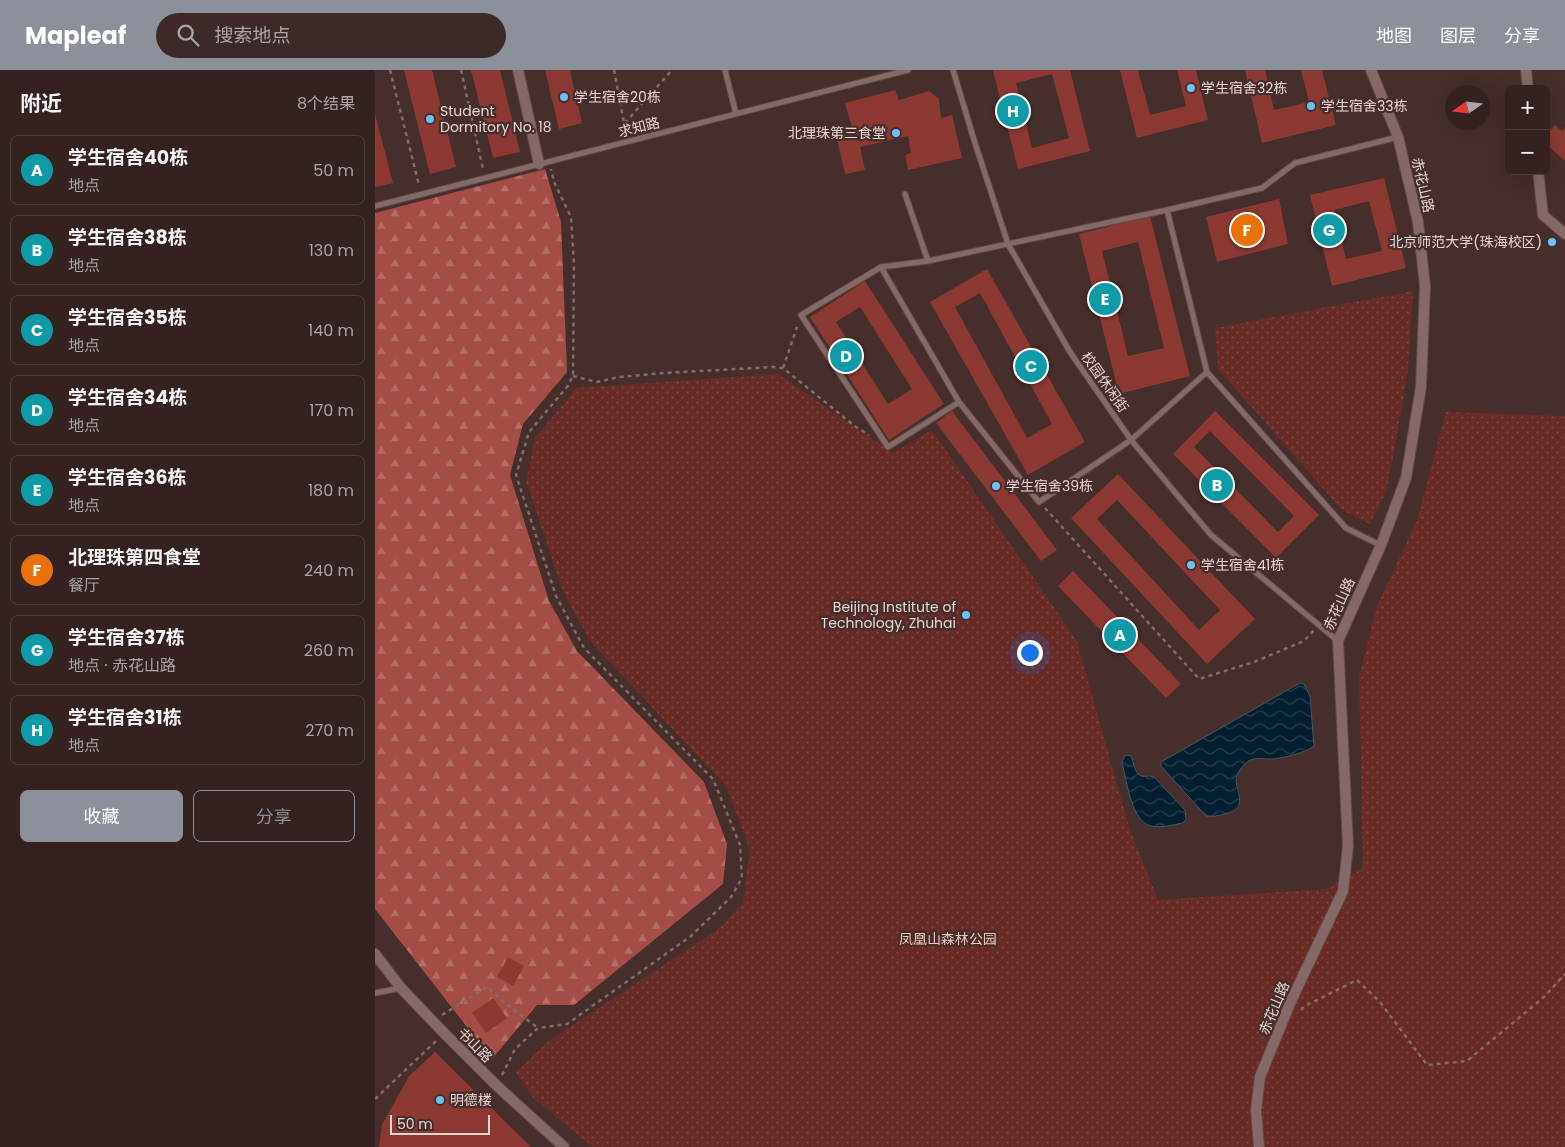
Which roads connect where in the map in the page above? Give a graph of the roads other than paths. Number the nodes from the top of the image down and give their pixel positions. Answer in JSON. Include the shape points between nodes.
{"nodes":[{"id":1,"x":518,"y":70,"type":"edge"},
{"id":2,"x":725,"y":70,"type":"edge"},
{"id":3,"x":908,"y":70,"type":"edge"},
{"id":4,"x":953,"y":70,"type":"edge"},
{"id":5,"x":1371,"y":70,"type":"edge"},
{"id":6,"x":1526,"y":70,"type":"edge"},
{"id":7,"x":1528,"y":85,"type":"edge"},
{"id":8,"x":736,"y":114,"type":"junction"},
{"id":9,"x":1398,"y":137,"type":"junction"},
{"id":10,"x":544,"y":163,"type":"junction"},
{"id":11,"x":1538,"y":175,"type":"edge"},
{"id":12,"x":905,"y":194,"type":"dead end"},
{"id":13,"x":375,"y":206,"type":"edge"},
{"id":14,"x":1167,"y":210,"type":"junction"},
{"id":15,"x":1565,"y":234,"type":"edge"},
{"id":16,"x":1008,"y":244,"type":"junction"},
{"id":17,"x":929,"y":261,"type":"junction"},
{"id":18,"x":881,"y":267,"type":"junction"},
{"id":19,"x":1207,"y":372,"type":"junction"},
{"id":20,"x":959,"y":402,"type":"junction"},
{"id":21,"x":1131,"y":440,"type":"junction"},
{"id":22,"x":1381,"y":545,"type":"junction"},
{"id":23,"x":1337,"y":640,"type":"junction"},
{"id":24,"x":375,"y":954,"type":"edge"},
{"id":25,"x":401,"y":988,"type":"junction"},
{"id":26,"x":375,"y":993,"type":"edge"},
{"id":27,"x":564,"y":1147,"type":"edge"},
{"id":28,"x":1259,"y":1147,"type":"edge"}],
"edges":[{"from":1,"to":10,"type":"street"},
{"from":2,"to":8,"type":"lane"},
{"from":3,"to":8,"type":"lane","name":"求知路"},
{"from":4,"to":16,"type":"lane","name":"校园休闲街"},
{"from":5,"to":9,"type":"street","name":"赤花山路"},
{"from":6,"to":7,"type":"street"},
{"from":8,"to":10,"type":"lane","name":"求知路"},
{"from":9,"to":14,"type":"lane","via":[[1295,163],[1262,188]]},
{"from":9,"to":22,"type":"street","name":"赤花山路","via":[[1418,222],[1425,286],[1421,387],[1406,478]]},
{"from":10,"to":13,"type":"lane","name":"求知路"},
{"from":11,"to":15,"type":"street","via":[[1543,215]]},
{"from":12,"to":17,"type":"lane"},
{"from":14,"to":16,"type":"lane"},
{"from":14,"to":19,"type":"lane"},
{"from":16,"to":17,"type":"lane"},
{"from":16,"to":21,"type":"lane","name":"校园休闲街","via":[[1070,352]]},
{"from":17,"to":18,"type":"lane"},
{"from":18,"to":20,"type":"lane"},
{"from":18,"to":20,"type":"lane","via":[[801,315],[888,447]]},
{"from":19,"to":21,"type":"lane"},
{"from":19,"to":22,"type":"lane","via":[[1346,528]]},
{"from":20,"to":21,"type":"lane","via":[[1039,502]]},
{"from":21,"to":23,"type":"lane","name":"校园休闲街","via":[[1211,535]]},
{"from":22,"to":23,"type":"street","name":"赤花山路"},
{"from":23,"to":28,"type":"street","name":"赤花山路","via":[[1348,846],[1343,892],[1291,1001],[1260,1077],[1256,1110]]},
{"from":24,"to":25,"type":"street","name":"书山路"},
{"from":25,"to":26,"type":"lane"},
{"from":25,"to":27,"type":"street","name":"书山路","via":[[496,1085]]}]}
